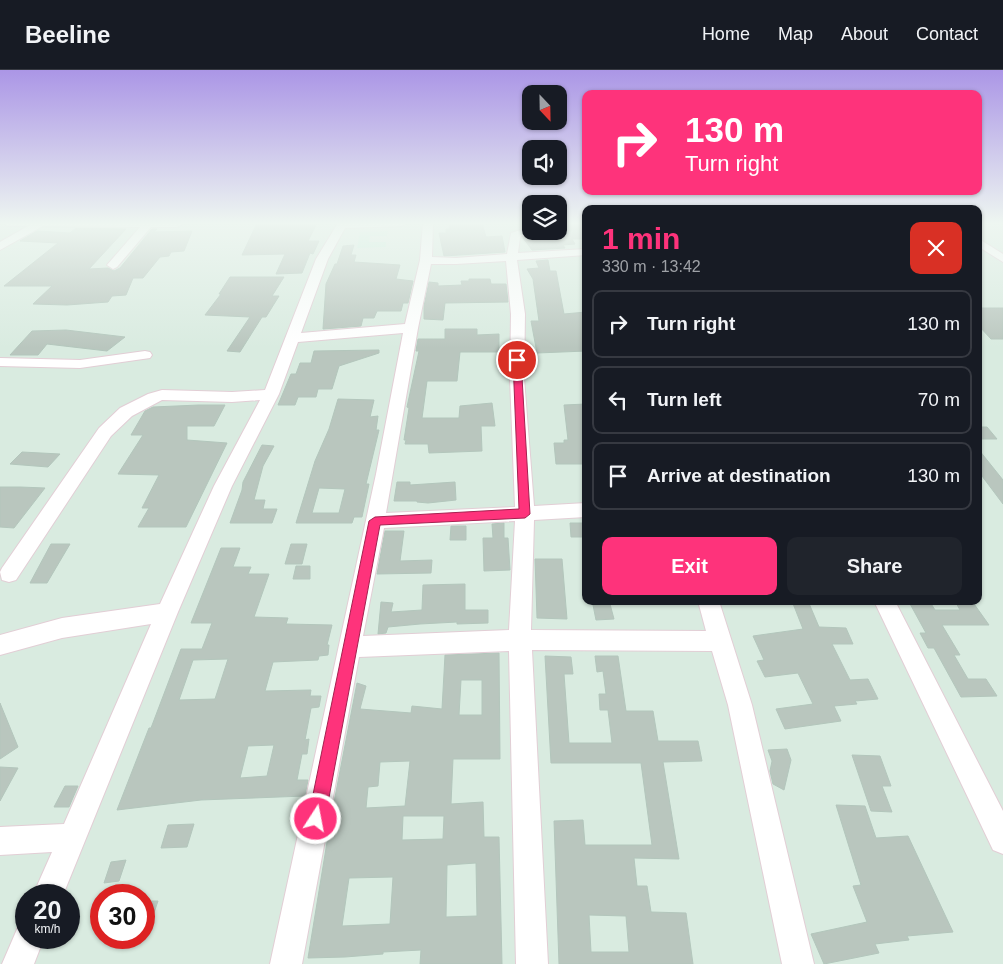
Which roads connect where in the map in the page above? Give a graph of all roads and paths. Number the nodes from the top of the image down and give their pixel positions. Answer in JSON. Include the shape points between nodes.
{"nodes":[{"id":1,"x":320,"y":265,"type":"edge"},
{"id":2,"x":425,"y":265,"type":"edge"},
{"id":3,"x":512,"y":265,"type":"edge"},
{"id":4,"x":411,"y":328,"type":"junction"},
{"id":5,"x":294,"y":338,"type":"junction"},
{"id":6,"x":144,"y":355,"type":"dead end"},
{"id":7,"x":0,"y":362,"type":"edge"},
{"id":8,"x":271,"y":394,"type":"junction"},
{"id":9,"x":582,"y":510,"type":"edge"},
{"id":10,"x":525,"y":514,"type":"junction"},
{"id":11,"x":375,"y":521,"type":"junction"},
{"id":12,"x":8,"y":574,"type":"dead end"},
{"id":13,"x":709,"y":605,"type":"edge"},
{"id":14,"x":886,"y":605,"type":"edge"},
{"id":15,"x":167,"y":612,"type":"junction"},
{"id":16,"x":520,"y":640,"type":"junction"},
{"id":17,"x":721,"y":641,"type":"junction"},
{"id":18,"x":0,"y":646,"type":"edge"},
{"id":19,"x":350,"y":647,"type":"junction"},
{"id":20,"x":73,"y":837,"type":"junction"},
{"id":21,"x":0,"y":840,"type":"edge"},
{"id":22,"x":1003,"y":840,"type":"edge"},
{"id":23,"x":53,"y":884,"type":"edge"},
{"id":24,"x":24,"y":949,"type":"edge"},
{"id":25,"x":18,"y":964,"type":"edge"},
{"id":26,"x":286,"y":964,"type":"edge"},
{"id":27,"x":532,"y":964,"type":"edge"},
{"id":28,"x":798,"y":964,"type":"edge"}],
"edges":[{"from":1,"to":5,"type":"street"},
{"from":2,"to":4,"type":"street"},
{"from":3,"to":10,"type":"street","via":[[518,314],[517,378]]},
{"from":4,"to":5,"type":"street"},
{"from":4,"to":11,"type":"street"},
{"from":5,"to":8,"type":"street"},
{"from":6,"to":7,"type":"street","via":[[80,364]]},
{"from":8,"to":12,"type":"street","via":[[162,395],[126,412],[105,432]]},
{"from":8,"to":15,"type":"street","via":[[223,486]]},
{"from":9,"to":10,"type":"street"},
{"from":10,"to":11,"type":"street"},
{"from":10,"to":16,"type":"street"},
{"from":11,"to":19,"type":"street"},
{"from":13,"to":17,"type":"street"},
{"from":14,"to":22,"type":"street"},
{"from":15,"to":18,"type":"street","via":[[62,627],[29,634]]},
{"from":15,"to":20,"type":"street"},
{"from":16,"to":17,"type":"street"},
{"from":16,"to":19,"type":"street"},
{"from":16,"to":27,"type":"street"},
{"from":17,"to":28,"type":"street","via":[[740,705]]},
{"from":19,"to":26,"type":"street"},
{"from":20,"to":21,"type":"street"},
{"from":20,"to":23,"type":"street"},
{"from":24,"to":25,"type":"street"}]}
